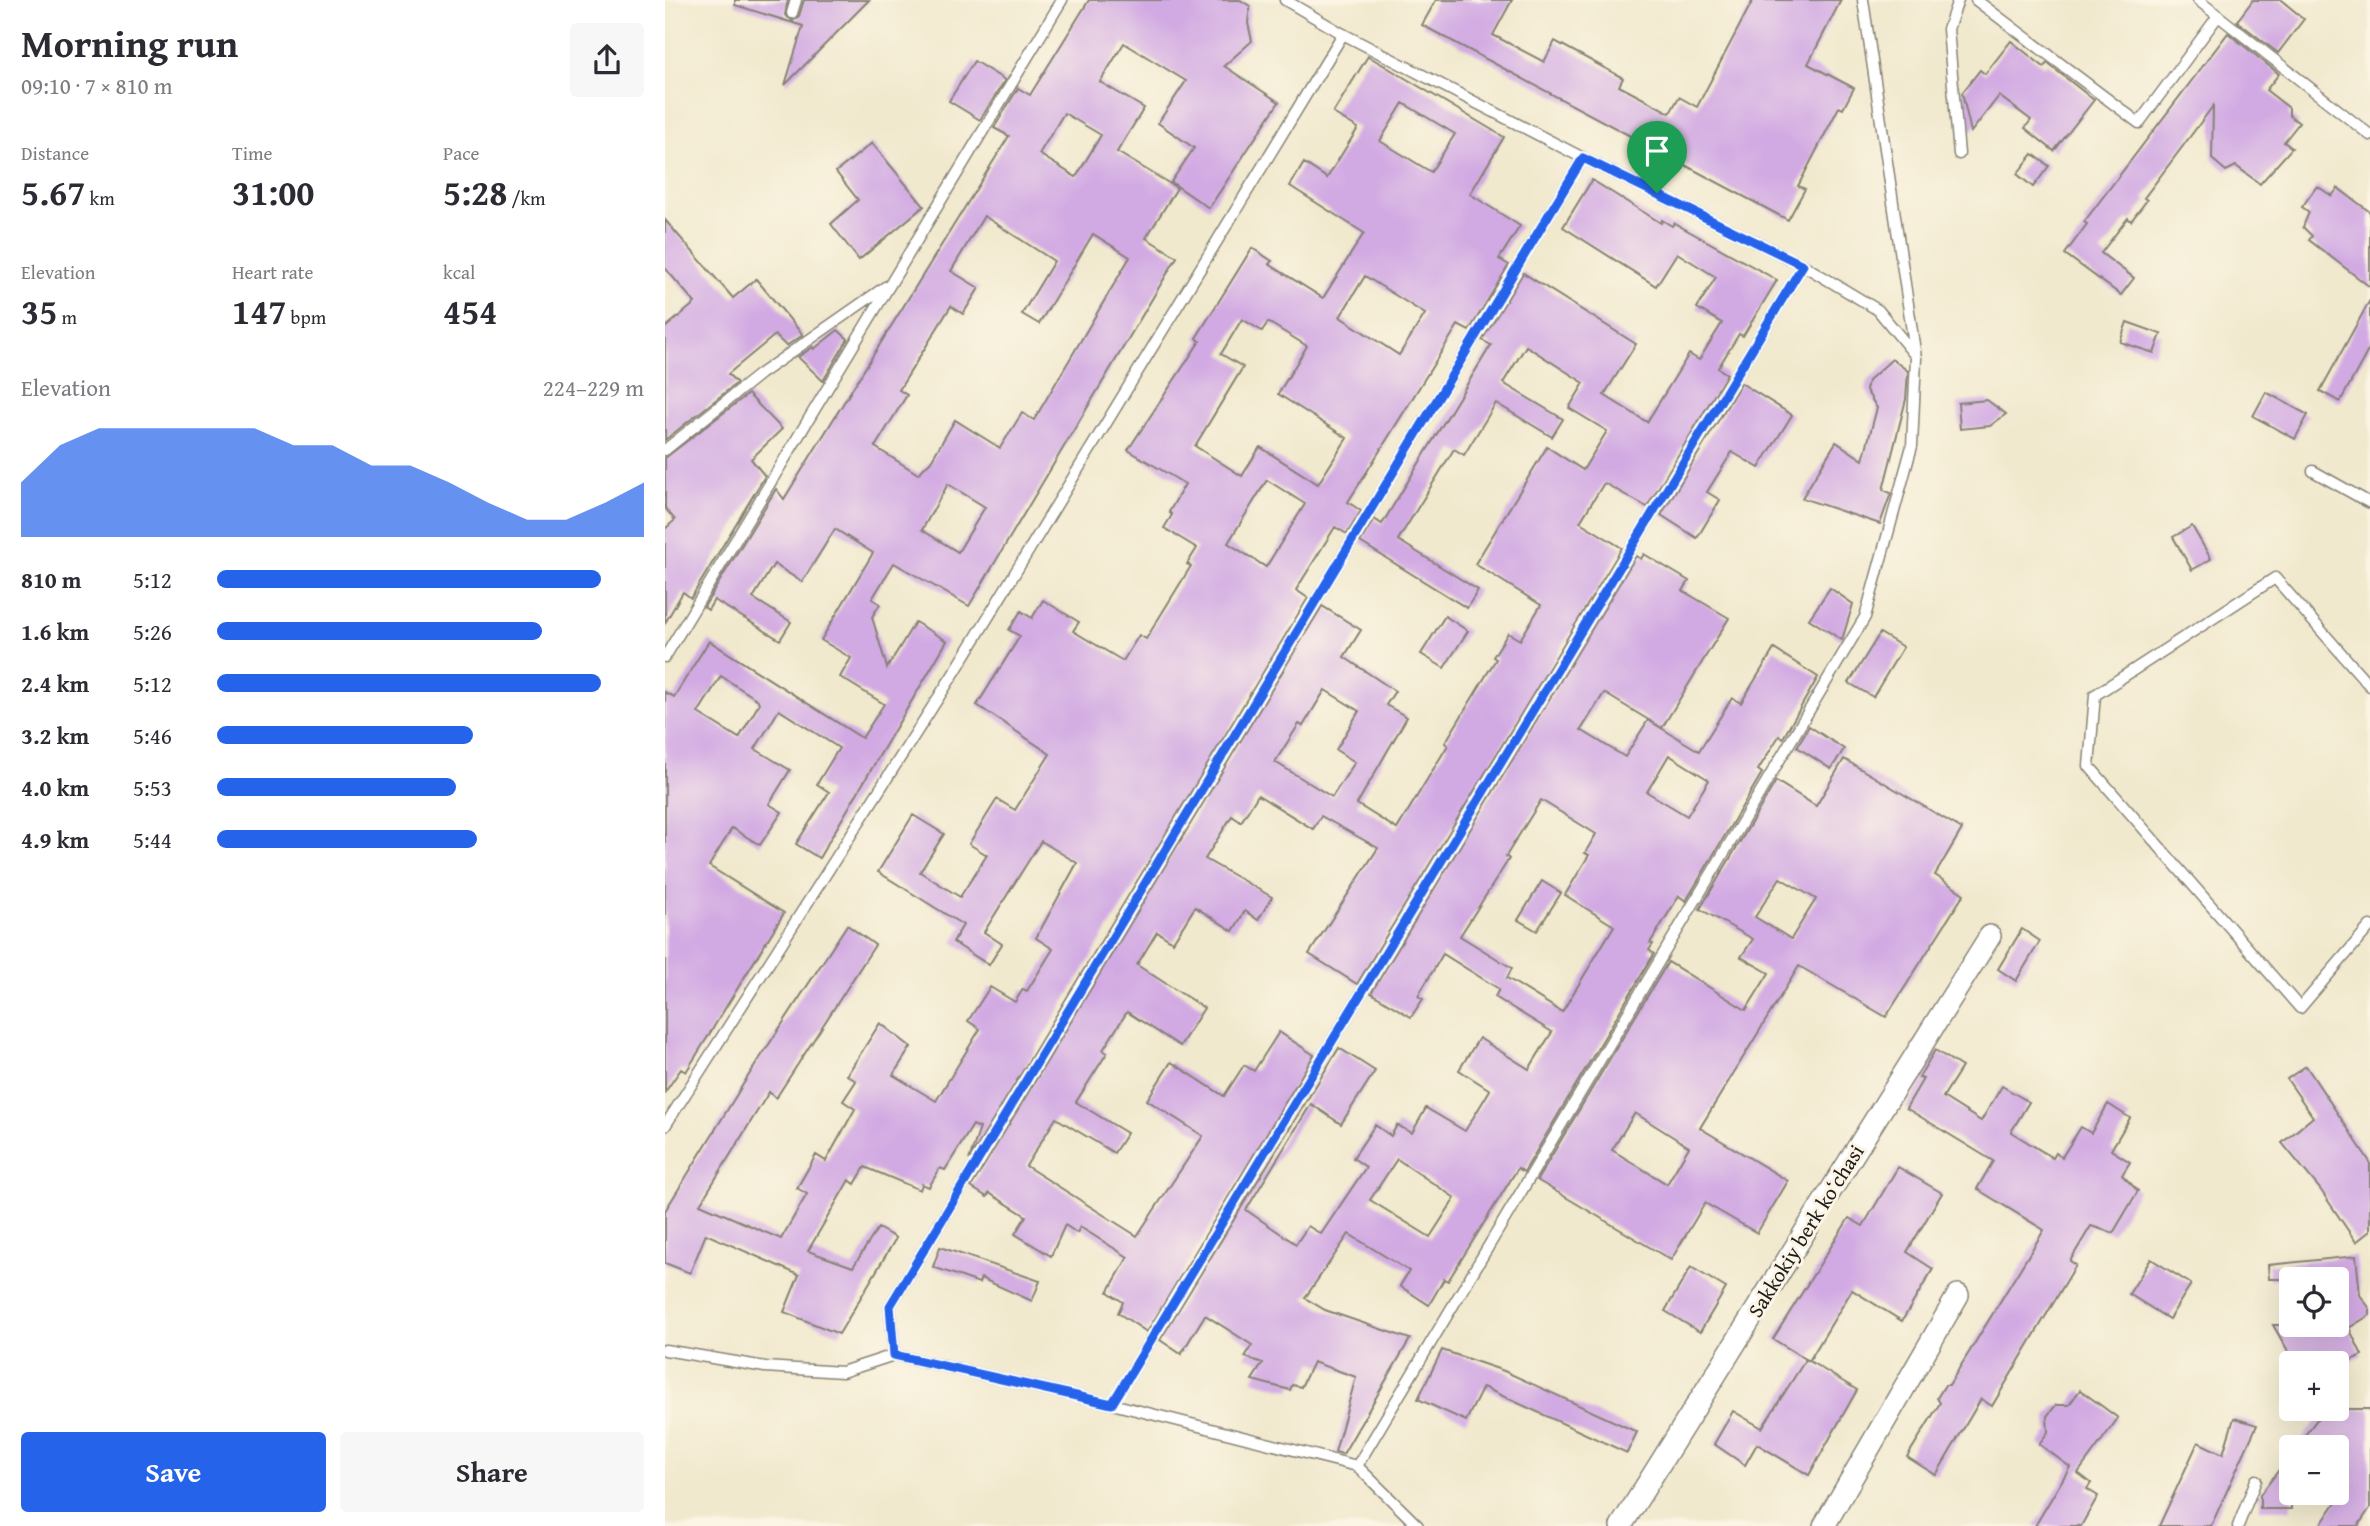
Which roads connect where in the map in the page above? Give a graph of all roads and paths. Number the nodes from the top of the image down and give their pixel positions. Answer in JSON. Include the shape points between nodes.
{"nodes":[{"id":1,"x":796,"y":0,"type":"edge"},
{"id":2,"x":1062,"y":0,"type":"edge"},
{"id":3,"x":1285,"y":0,"type":"edge"},
{"id":4,"x":1863,"y":0,"type":"edge"},
{"id":5,"x":1958,"y":0,"type":"edge"},
{"id":6,"x":1976,"y":0,"type":"edge"},
{"id":7,"x":2198,"y":0,"type":"edge"},
{"id":8,"x":792,"y":13,"type":"dead end"},
{"id":9,"x":2218,"y":16,"type":"junction"},
{"id":10,"x":1343,"y":34,"type":"junction"},
{"id":11,"x":2370,"y":135,"type":"edge"},
{"id":12,"x":1959,"y":155,"type":"dead end"},
{"id":13,"x":1583,"y":158,"type":"junction"},
{"id":14,"x":1803,"y":265,"type":"junction"},
{"id":15,"x":890,"y":283,"type":"junction"},
{"id":16,"x":1916,"y":358,"type":"junction"},
{"id":17,"x":665,"y":450,"type":"edge"},
{"id":18,"x":2313,"y":471,"type":"dead end"},
{"id":19,"x":2370,"y":503,"type":"edge"},
{"id":20,"x":665,"y":657,"type":"edge"},
{"id":21,"x":2370,"y":686,"type":"edge"},
{"id":22,"x":2370,"y":926,"type":"edge"},
{"id":23,"x":1990,"y":936,"type":"dead end"},
{"id":24,"x":665,"y":1126,"type":"edge"},
{"id":25,"x":1958,"y":1296,"type":"dead end"},
{"id":26,"x":665,"y":1350,"type":"edge"},
{"id":27,"x":894,"y":1355,"type":"junction"},
{"id":28,"x":1112,"y":1404,"type":"junction"},
{"id":29,"x":1357,"y":1466,"type":"junction"},
{"id":30,"x":2256,"y":1480,"type":"dead end"},
{"id":31,"x":1418,"y":1526,"type":"edge"},
{"id":32,"x":1621,"y":1526,"type":"edge"},
{"id":33,"x":1824,"y":1526,"type":"edge"},
{"id":34,"x":2238,"y":1526,"type":"edge"}],
"edges":[{"from":1,"to":8,"type":"lane"},
{"from":2,"to":15,"type":"lane"},
{"from":3,"to":10,"type":"lane"},
{"from":4,"to":16,"type":"lane"},
{"from":5,"to":12,"type":"lane","via":[[1948,29]]},
{"from":6,"to":9,"type":"lane","via":[[2139,123]]},
{"from":7,"to":9,"type":"lane"},
{"from":9,"to":11,"type":"lane"},
{"from":10,"to":13,"type":"lane"},
{"from":10,"to":24,"type":"lane","via":[[956,670]]},
{"from":13,"to":14,"type":"lane"},
{"from":13,"to":27,"type":"lane","via":[[890,1306]]},
{"from":14,"to":16,"type":"lane","via":[[1878,310]]},
{"from":14,"to":28,"type":"lane"},
{"from":15,"to":17,"type":"lane","via":[[760,374]]},
{"from":15,"to":20,"type":"lane"},
{"from":16,"to":29,"type":"lane","via":[[1912,446],[1865,617]]},
{"from":18,"to":19,"type":"lane"},
{"from":21,"to":22,"type":"lane","via":[[2275,578],[2095,695],[2089,766],[2300,1009]]},
{"from":23,"to":32,"type":"street","name":"Sakkokiy berk koʻchasi"},
{"from":25,"to":33,"type":"street"},
{"from":26,"to":27,"type":"lane","via":[[765,1367],[842,1372]]},
{"from":27,"to":28,"type":"lane"},
{"from":28,"to":29,"type":"lane"},
{"from":29,"to":31,"type":"lane"},
{"from":30,"to":34,"type":"lane"}]}
